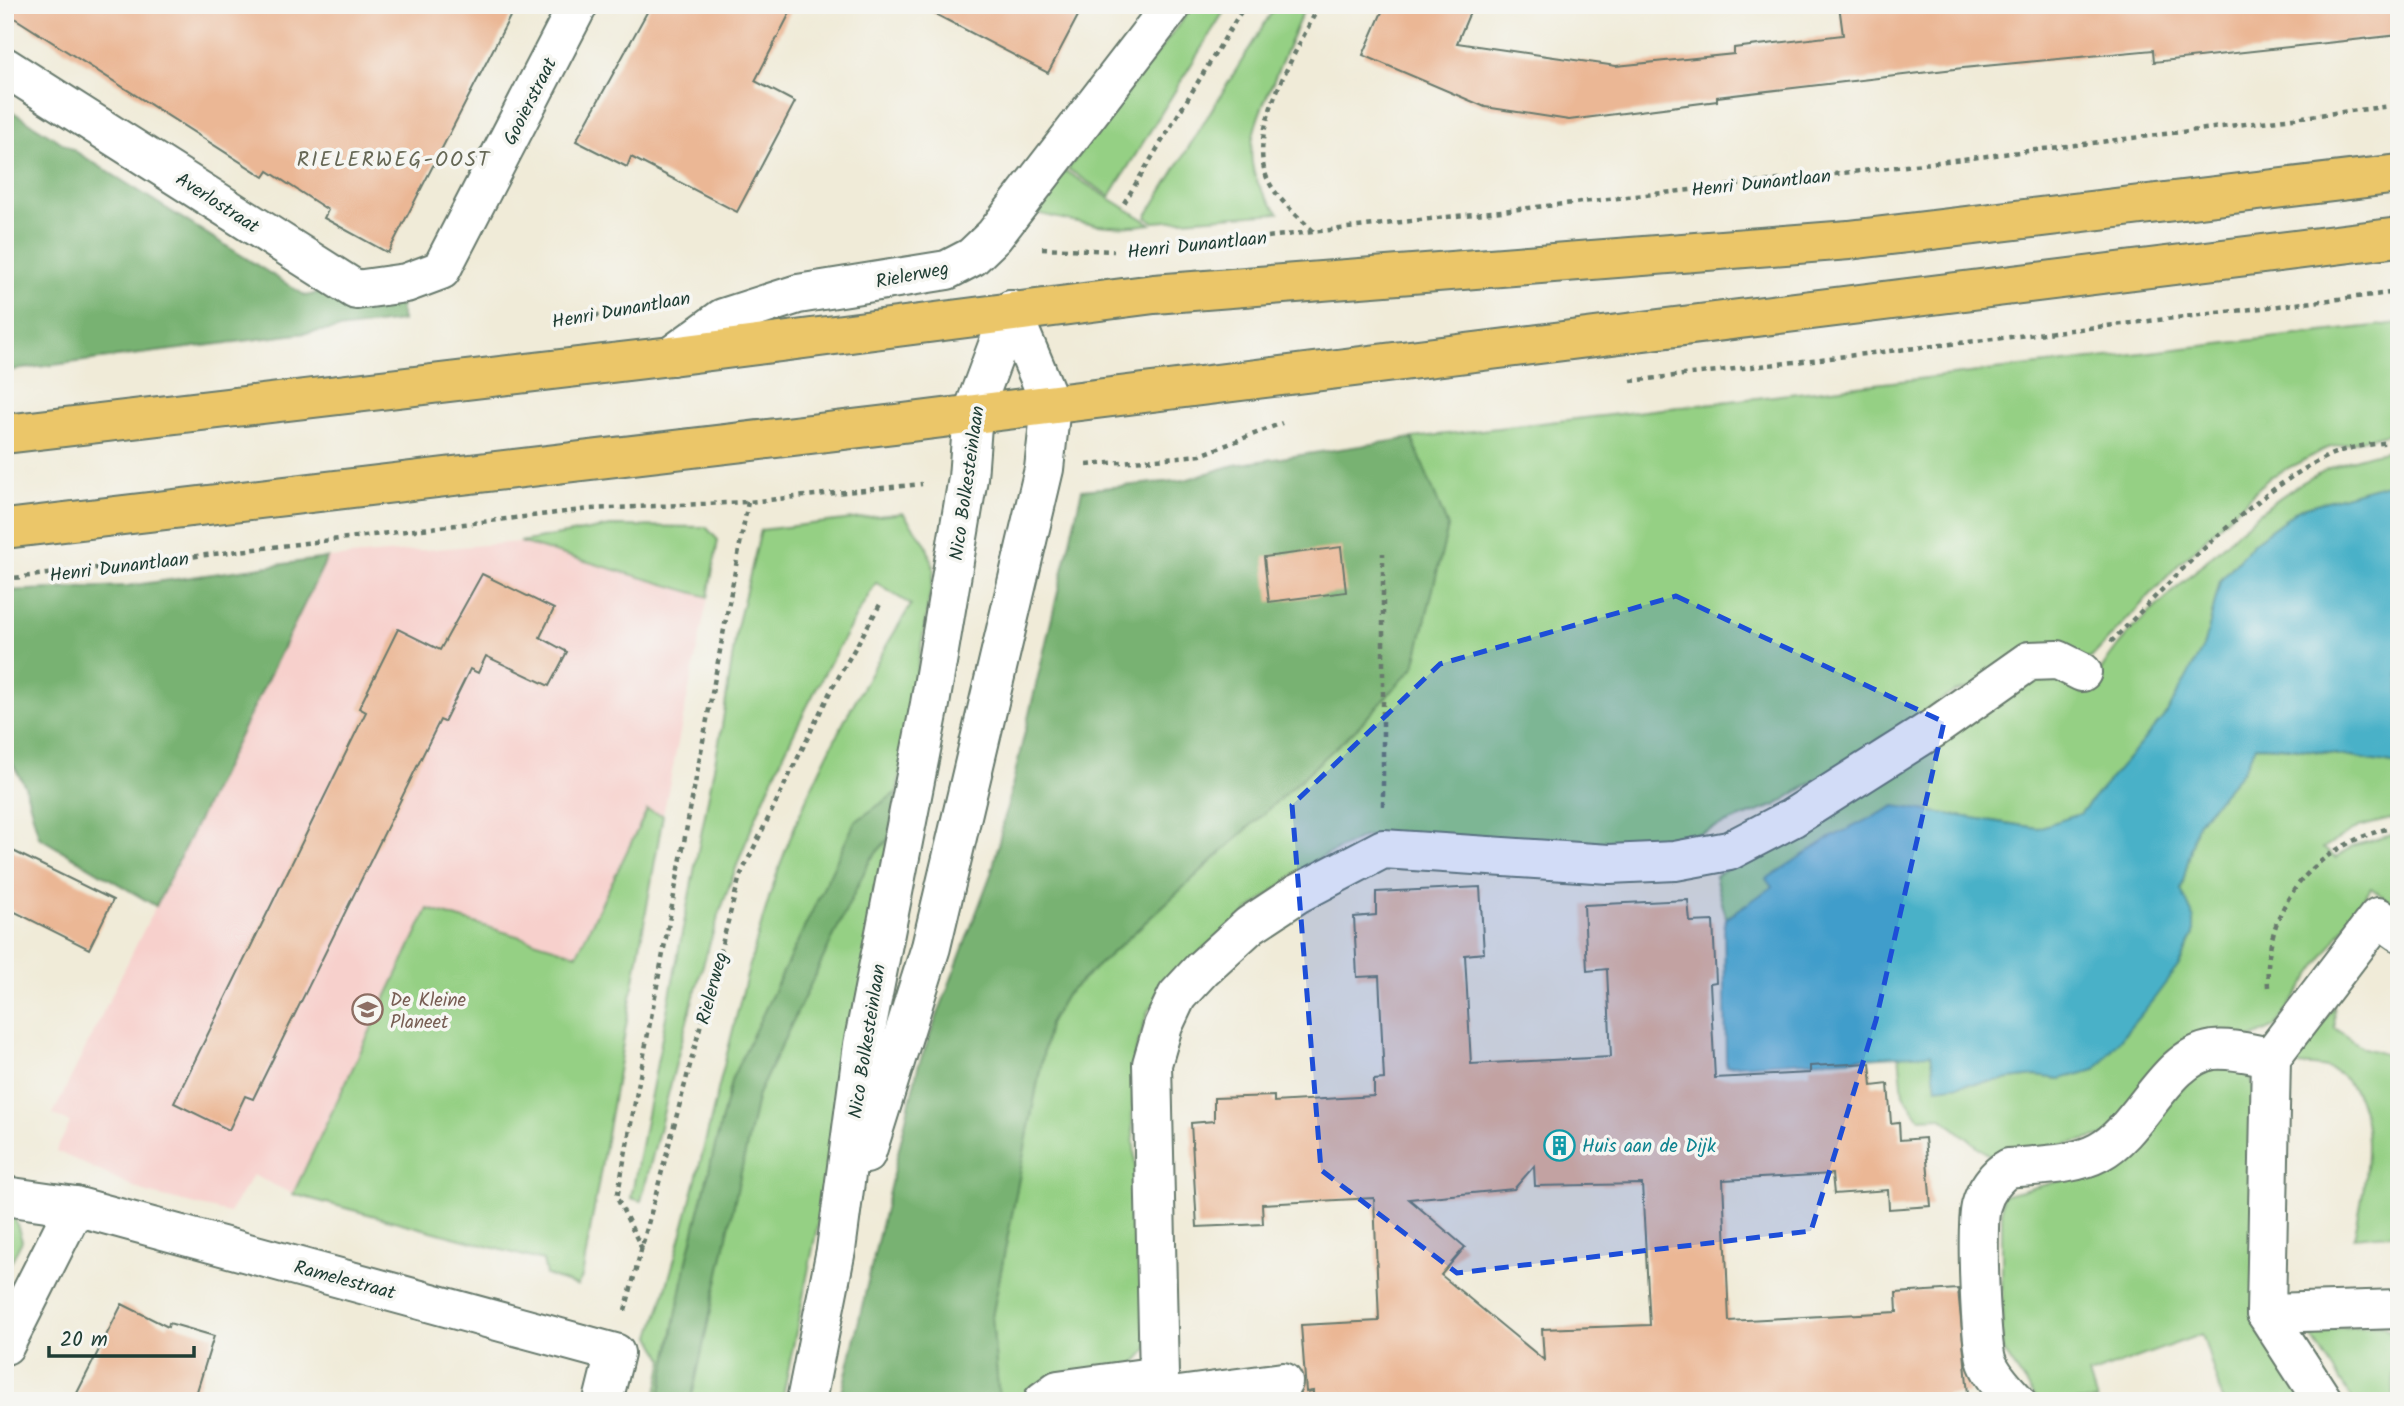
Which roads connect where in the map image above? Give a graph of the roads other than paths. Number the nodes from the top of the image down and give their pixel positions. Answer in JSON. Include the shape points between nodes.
{"nodes":[{"id":1,"x":578,"y":5,"type":"edge"},
{"id":2,"x":1172,"y":5,"type":"edge"},
{"id":3,"x":5,"y":67,"type":"edge"},
{"id":4,"x":2399,"y":174,"type":"edge"},
{"id":5,"x":2399,"y":237,"type":"edge"},
{"id":6,"x":441,"y":270,"type":"joint"},
{"id":7,"x":1011,"y":310,"type":"junction"},
{"id":8,"x":671,"y":356,"type":"junction"},
{"id":9,"x":1051,"y":405,"type":"junction"},
{"id":10,"x":973,"y":412,"type":"junction"},
{"id":11,"x":5,"y":434,"type":"edge"},
{"id":12,"x":5,"y":529,"type":"edge"},
{"id":13,"x":2082,"y":672,"type":"road end"},
{"id":14,"x":2399,"y":932,"type":"edge"},
{"id":15,"x":2271,"y":1057,"type":"junction"},
{"id":16,"x":5,"y":1196,"type":"edge"},
{"id":17,"x":75,"y":1206,"type":"junction"},
{"id":18,"x":836,"y":1250,"type":"junction"},
{"id":19,"x":2399,"y":1309,"type":"edge"},
{"id":20,"x":2266,"y":1313,"type":"junction"},
{"id":21,"x":5,"y":1345,"type":"edge"},
{"id":22,"x":1283,"y":1382,"type":"dead end"},
{"id":23,"x":1163,"y":1392,"type":"edge"},
{"id":24,"x":603,"y":1401,"type":"edge"},
{"id":25,"x":806,"y":1401,"type":"edge"},
{"id":26,"x":1044,"y":1401,"type":"edge"},
{"id":27,"x":2016,"y":1401,"type":"edge"},
{"id":28,"x":2323,"y":1401,"type":"edge"}],
"edges":[{"from":1,"to":6,"type":"street","name":"Gooierstraat"},
{"from":2,"to":8,"type":"street","name":"Rielerweg","via":[[994,236],[972,257],[947,271],[798,293],[723,318]]},
{"from":3,"to":6,"type":"street","name":"Averlostraat","via":[[356,290],[406,284]]},
{"from":4,"to":7,"type":"main road","via":[[1849,240],[1168,293]]},
{"from":5,"to":9,"type":"main road"},
{"from":7,"to":8,"type":"main road"},
{"from":7,"to":9,"type":"street","name":"Nico Bolkesteinlaan"},
{"from":7,"to":10,"type":"street","name":"Nico Bolkesteinlaan"},
{"from":8,"to":11,"type":"main road"},
{"from":9,"to":10,"type":"main road"},
{"from":9,"to":18,"type":"street","name":"Nico Bolkesteinlaan","via":[[1044,469],[931,947]]},
{"from":10,"to":12,"type":"main road"},
{"from":10,"to":18,"type":"street","name":"Nico Bolkesteinlaan","via":[[968,478],[930,704],[863,1045]]},
{"from":13,"to":23,"type":"street","via":[[2058,660],[2029,661],[1792,818],[1729,851],[1675,861],[1609,864],[1383,849],[1336,870],[1250,925],[1177,996],[1153,1064]]},
{"from":14,"to":15,"type":"street","via":[[2378,916]]},
{"from":15,"to":20,"type":"street"},
{"from":15,"to":27,"type":"street","via":[[2213,1050],[2194,1057],[2172,1075],[2121,1137],[2099,1152],[2081,1159],[2010,1168],[1991,1185],[1980,1208],[1981,1333],[1995,1377]]},
{"from":16,"to":17,"type":"street","name":"Ramelestraat"},
{"from":17,"to":21,"type":"street"},
{"from":17,"to":24,"type":"street","name":"Ramelestraat","via":[[615,1353]]},
{"from":18,"to":25,"type":"street","name":"Nico Bolkesteinlaan"},
{"from":19,"to":20,"type":"street"},
{"from":20,"to":28,"type":"street"},
{"from":22,"to":23,"type":"street"},
{"from":23,"to":26,"type":"street","via":[[1058,1390]]}]}
